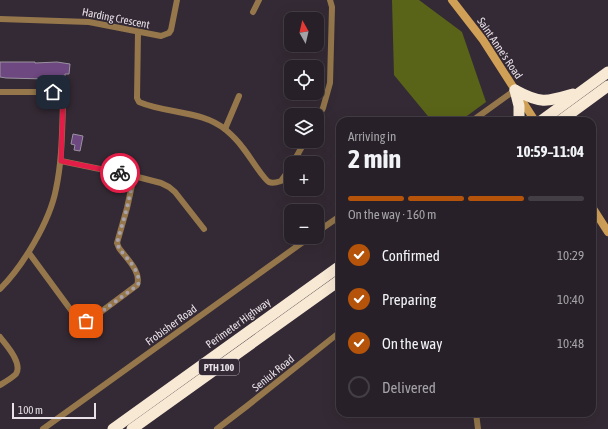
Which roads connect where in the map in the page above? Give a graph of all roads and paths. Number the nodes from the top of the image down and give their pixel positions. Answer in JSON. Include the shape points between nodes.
{"nodes":[{"id":1,"x":177,"y":0,"type":"edge"},
{"id":2,"x":259,"y":0,"type":"edge"},
{"id":3,"x":330,"y":0,"type":"edge"},
{"id":4,"x":452,"y":0,"type":"edge"},
{"id":5,"x":253,"y":12,"type":"dead end"},
{"id":6,"x":0,"y":19,"type":"edge"},
{"id":7,"x":138,"y":32,"type":"junction"},
{"id":8,"x":608,"y":72,"type":"edge"},
{"id":9,"x":608,"y":86,"type":"edge"},
{"id":10,"x":515,"y":90,"type":"junction"},
{"id":11,"x":581,"y":91,"type":"junction"},
{"id":12,"x":0,"y":92,"type":"edge"},
{"id":13,"x":239,"y":96,"type":"dead end"},
{"id":14,"x":323,"y":108,"type":"edge"},
{"id":15,"x":478,"y":117,"type":"edge"},
{"id":16,"x":519,"y":117,"type":"edge"},
{"id":17,"x":532,"y":117,"type":"edge"},
{"id":18,"x":546,"y":117,"type":"edge"},
{"id":19,"x":570,"y":117,"type":"edge"},
{"id":20,"x":225,"y":129,"type":"junction"},
{"id":21,"x":61,"y":161,"type":"junction"},
{"id":22,"x":134,"y":176,"type":"junction"},
{"id":23,"x":284,"y":177,"type":"edge"},
{"id":24,"x":596,"y":214,"type":"edge"},
{"id":25,"x":336,"y":219,"type":"edge"},
{"id":26,"x":324,"y":227,"type":"edge"},
{"id":27,"x":204,"y":230,"type":"dead end"},
{"id":28,"x":608,"y":232,"type":"edge"},
{"id":29,"x":300,"y":244,"type":"edge"},
{"id":30,"x":29,"y":253,"type":"junction"},
{"id":31,"x":336,"y":269,"type":"edge"},
{"id":32,"x":336,"y":283,"type":"edge"},
{"id":33,"x":0,"y":289,"type":"edge"},
{"id":34,"x":336,"y":335,"type":"edge"},
{"id":35,"x":0,"y":337,"type":"edge"},
{"id":36,"x":0,"y":386,"type":"edge"},
{"id":37,"x":476,"y":417,"type":"edge"},
{"id":38,"x":43,"y":429,"type":"edge"},
{"id":39,"x":113,"y":429,"type":"edge"},
{"id":40,"x":132,"y":429,"type":"edge"},
{"id":41,"x":217,"y":429,"type":"edge"},
{"id":42,"x":478,"y":429,"type":"edge"}],
"edges":[{"from":1,"to":7,"type":"street","name":"Harding Crescent","via":[[169,34],[157,36]]},
{"from":2,"to":5,"type":"street"},
{"from":3,"to":14,"type":"street","via":[[330,83]]},
{"from":4,"to":10,"type":"main road","name":"Saint Anne's Road","via":[[472,25]]},
{"from":6,"to":7,"type":"street","name":"Harding Crescent","via":[[89,22]]},
{"from":7,"to":20,"type":"street","via":[[139,102],[189,113]]},
{"from":8,"to":11,"type":"highway"},
{"from":9,"to":19,"type":"highway"},
{"from":10,"to":11,"type":"highway","via":[[532,99],[540,100],[557,99]]},
{"from":10,"to":15,"type":"street"},
{"from":10,"to":16,"type":"highway"},
{"from":10,"to":17,"type":"main road","name":"Saint Anne's Road"},
{"from":11,"to":18,"type":"highway"},
{"from":12,"to":21,"type":"street","via":[[53,92],[61,96]]},
{"from":13,"to":20,"type":"street"},
{"from":20,"to":23,"type":"street","via":[[240,143],[264,178],[276,183]]},
{"from":21,"to":22,"type":"street"},
{"from":21,"to":30,"type":"street","via":[[51,208]]},
{"from":22,"to":27,"type":"street","via":[[169,187],[183,201]]},
{"from":22,"to":30,"type":"street","via":[[117,243],[138,274],[138,285],[126,294],[90,320],[81,320],[76,317]]},
{"from":24,"to":28,"type":"main road"},
{"from":25,"to":26,"type":"street"},
{"from":29,"to":38,"type":"street","name":"Frobisher Road"},
{"from":30,"to":33,"type":"street"},
{"from":31,"to":39,"type":"highway","name":"Perimeter Highway","number":"PTH 100"},
{"from":32,"to":40,"type":"highway","number":"PTH 100"},
{"from":34,"to":41,"type":"street","name":"Seniuk Road"},
{"from":35,"to":36,"type":"street","via":[[18,363],[15,374]]},
{"from":37,"to":42,"type":"street"}]}
